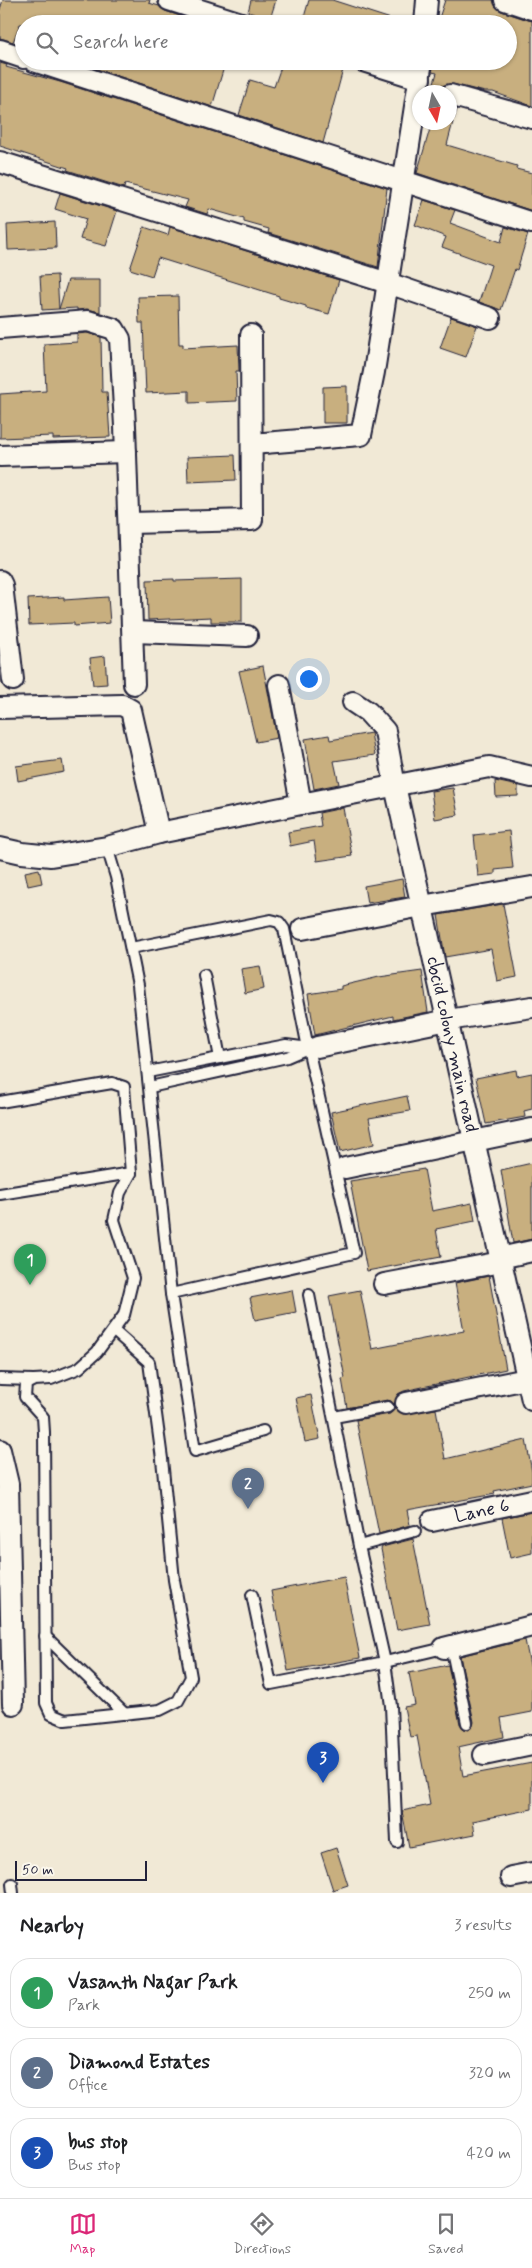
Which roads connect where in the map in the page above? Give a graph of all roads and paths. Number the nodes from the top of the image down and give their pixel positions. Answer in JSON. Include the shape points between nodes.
{"nodes":[{"id":1,"x":169,"y":0,"type":"edge"},
{"id":2,"x":427,"y":0,"type":"edge"},
{"id":3,"x":505,"y":0,"type":"edge"},
{"id":4,"x":532,"y":9,"type":"edge"},
{"id":5,"x":216,"y":15,"type":"edge"},
{"id":6,"x":426,"y":15,"type":"edge"},
{"id":7,"x":0,"y":50,"type":"edge"},
{"id":8,"x":15,"y":55,"type":"edge"},
{"id":9,"x":62,"y":70,"type":"edge"},
{"id":10,"x":398,"y":70,"type":"edge"},
{"id":11,"x":421,"y":76,"type":"edge"},
{"id":12,"x":432,"y":85,"type":"edge"},
{"id":13,"x":457,"y":97,"type":"edge"},
{"id":14,"x":532,"y":118,"type":"edge"},
{"id":15,"x":0,"y":162,"type":"edge"},
{"id":16,"x":403,"y":180,"type":"junction"},
{"id":17,"x":532,"y":223,"type":"edge"},
{"id":18,"x":388,"y":283,"type":"junction"},
{"id":19,"x":490,"y":318,"type":"dead end"},
{"id":20,"x":0,"y":328,"type":"edge"},
{"id":21,"x":251,"y":335,"type":"dead end"},
{"id":22,"x":252,"y":444,"type":"junction"},
{"id":23,"x":126,"y":452,"type":"junction"},
{"id":24,"x":0,"y":456,"type":"edge"},
{"id":25,"x":129,"y":522,"type":"junction"},
{"id":26,"x":0,"y":581,"type":"edge"},
{"id":27,"x":133,"y":632,"type":"junction"},
{"id":28,"x":247,"y":636,"type":"dead end"},
{"id":29,"x":13,"y":680,"type":"dead end"},
{"id":30,"x":134,"y":684,"type":"dead end"},
{"id":31,"x":279,"y":685,"type":"dead end"},
{"id":32,"x":354,"y":702,"type":"dead end"},
{"id":33,"x":0,"y":708,"type":"edge"},
{"id":34,"x":532,"y":777,"type":"edge"},
{"id":35,"x":395,"y":786,"type":"junction"},
{"id":36,"x":301,"y":804,"type":"junction"},
{"id":37,"x":159,"y":833,"type":"junction"},
{"id":38,"x":107,"y":847,"type":"junction"},
{"id":39,"x":0,"y":848,"type":"edge"},
{"id":40,"x":532,"y":887,"type":"edge"},
{"id":41,"x":422,"y":906,"type":"junction"},
{"id":42,"x":302,"y":929,"type":"dead end"},
{"id":43,"x":131,"y":948,"type":"junction"},
{"id":44,"x":204,"y":975,"type":"dead end"},
{"id":45,"x":532,"y":1007,"type":"edge"},
{"id":46,"x":448,"y":1020,"type":"junction"},
{"id":47,"x":312,"y":1047,"type":"junction"},
{"id":48,"x":220,"y":1058,"type":"junction"},
{"id":49,"x":148,"y":1072,"type":"junction"},
{"id":50,"x":150,"y":1087,"type":"junction"},
{"id":51,"x":0,"y":1102,"type":"edge"},
{"id":52,"x":532,"y":1129,"type":"edge"},
{"id":53,"x":475,"y":1141,"type":"junction"},
{"id":54,"x":345,"y":1168,"type":"dead end"},
{"id":55,"x":131,"y":1173,"type":"junction"},
{"id":56,"x":0,"y":1194,"type":"edge"},
{"id":57,"x":532,"y":1251,"type":"edge"},
{"id":58,"x":501,"y":1260,"type":"junction"},
{"id":59,"x":384,"y":1284,"type":"dead end"},
{"id":60,"x":171,"y":1294,"type":"junction"},
{"id":61,"x":309,"y":1295,"type":"dead end"},
{"id":62,"x":114,"y":1331,"type":"junction"},
{"id":63,"x":530,"y":1378,"type":"edge"},
{"id":64,"x":0,"y":1379,"type":"edge"},
{"id":65,"x":34,"y":1380,"type":"junction"},
{"id":66,"x":532,"y":1400,"type":"edge"},
{"id":67,"x":397,"y":1405,"type":"joint"},
{"id":68,"x":334,"y":1417,"type":"junction"},
{"id":69,"x":263,"y":1431,"type":"dead end"},
{"id":70,"x":0,"y":1450,"type":"edge"},
{"id":71,"x":4,"y":1484,"type":"edge"},
{"id":72,"x":532,"y":1500,"type":"edge"},
{"id":73,"x":432,"y":1521,"type":"dead end"},
{"id":74,"x":415,"y":1531,"type":"dead end"},
{"id":75,"x":359,"y":1546,"type":"junction"},
{"id":76,"x":252,"y":1595,"type":"dead end"},
{"id":77,"x":532,"y":1626,"type":"edge"},
{"id":78,"x":45,"y":1636,"type":"junction"},
{"id":79,"x":448,"y":1647,"type":"junction"},
{"id":80,"x":385,"y":1662,"type":"junction"},
{"id":81,"x":13,"y":1704,"type":"dead end"},
{"id":82,"x":125,"y":1714,"type":"junction"},
{"id":83,"x":467,"y":1723,"type":"dead end"},
{"id":84,"x":532,"y":1746,"type":"edge"},
{"id":85,"x":484,"y":1755,"type":"dead end"},
{"id":86,"x":397,"y":1842,"type":"dead end"},
{"id":87,"x":532,"y":1873,"type":"edge"},
{"id":88,"x":511,"y":1877,"type":"dead end"}],
"edges":[{"from":1,"to":5,"type":"street"},
{"from":2,"to":6,"type":"street"},
{"from":3,"to":4,"type":"street"},
{"from":7,"to":8,"type":"street"},
{"from":9,"to":16,"type":"street"},
{"from":10,"to":11,"type":"street"},
{"from":11,"to":12,"type":"street"},
{"from":11,"to":16,"type":"street"},
{"from":13,"to":14,"type":"street"},
{"from":15,"to":18,"type":"street"},
{"from":16,"to":17,"type":"street"},
{"from":16,"to":18,"type":"street"},
{"from":18,"to":19,"type":"street"},
{"from":18,"to":22,"type":"street","via":[[361,435]]},
{"from":20,"to":23,"type":"street","via":[[88,321],[114,330],[120,339]]},
{"from":21,"to":22,"type":"street"},
{"from":22,"to":25,"type":"street","via":[[252,520]]},
{"from":23,"to":24,"type":"street"},
{"from":23,"to":25,"type":"street"},
{"from":25,"to":27,"type":"street"},
{"from":26,"to":29,"type":"street"},
{"from":27,"to":28,"type":"street"},
{"from":27,"to":30,"type":"street"},
{"from":31,"to":36,"type":"street"},
{"from":32,"to":35,"type":"street","name":"cbcid colony main road","via":[[385,731]]},
{"from":33,"to":37,"type":"street","via":[[122,705],[130,710]]},
{"from":34,"to":35,"type":"street","via":[[489,767]]},
{"from":35,"to":36,"type":"street"},
{"from":35,"to":41,"type":"street","name":"cbcid colony main road"},
{"from":36,"to":37,"type":"street"},
{"from":37,"to":38,"type":"street"},
{"from":38,"to":39,"type":"street","via":[[51,856]]},
{"from":38,"to":43,"type":"lane"},
{"from":40,"to":41,"type":"street"},
{"from":41,"to":42,"type":"street"},
{"from":41,"to":46,"type":"street","name":"cbcid colony main road"},
{"from":43,"to":47,"type":"lane","via":[[271,920],[279,922],[284,929]]},
{"from":43,"to":49,"type":"lane"},
{"from":44,"to":48,"type":"lane"},
{"from":45,"to":46,"type":"street"},
{"from":46,"to":47,"type":"street"},
{"from":46,"to":53,"type":"street","name":"cbcid colony main road"},
{"from":47,"to":48,"type":"lane","via":[[286,1045]]},
{"from":47,"to":50,"type":"lane","via":[[288,1057]]},
{"from":47,"to":60,"type":"lane","via":[[354,1253]]},
{"from":48,"to":49,"type":"lane"},
{"from":49,"to":50,"type":"lane"},
{"from":50,"to":60,"type":"lane"},
{"from":51,"to":55,"type":"lane","via":[[112,1083],[124,1088]]},
{"from":52,"to":53,"type":"street"},
{"from":53,"to":54,"type":"street"},
{"from":53,"to":58,"type":"street","name":"cbcid colony main road"},
{"from":55,"to":56,"type":"lane"},
{"from":55,"to":62,"type":"lane","via":[[120,1193],[114,1220],[134,1278],[124,1315]]},
{"from":57,"to":58,"type":"street"},
{"from":58,"to":59,"type":"street"},
{"from":58,"to":63,"type":"street","name":"cbcid colony main road"},
{"from":60,"to":69,"type":"lane","via":[[195,1451]]},
{"from":61,"to":68,"type":"lane"},
{"from":62,"to":65,"type":"lane","via":[[79,1368],[51,1379]]},
{"from":62,"to":82,"type":"lane","via":[[149,1362],[174,1580],[191,1677],[178,1701],[160,1710]]},
{"from":63,"to":66,"type":"street","name":"cbcid colony main road"},
{"from":63,"to":67,"type":"street"},
{"from":64,"to":65,"type":"lane"},
{"from":65,"to":78,"type":"lane","via":[[26,1384],[25,1397],[43,1417]]},
{"from":67,"to":68,"type":"lane"},
{"from":68,"to":75,"type":"lane"},
{"from":70,"to":71,"type":"street"},
{"from":71,"to":81,"type":"street"},
{"from":72,"to":73,"type":"street","name":"Lane 6"},
{"from":74,"to":75,"type":"lane"},
{"from":75,"to":80,"type":"lane"},
{"from":76,"to":80,"type":"lane","via":[[271,1684]]},
{"from":77,"to":79,"type":"street"},
{"from":78,"to":82,"type":"lane"},
{"from":78,"to":82,"type":"lane","via":[[46,1703],[51,1714],[65,1720]]},
{"from":79,"to":80,"type":"lane"},
{"from":79,"to":83,"type":"lane"},
{"from":80,"to":86,"type":"lane","via":[[391,1706]]},
{"from":84,"to":85,"type":"street"},
{"from":87,"to":88,"type":"street"}]}
